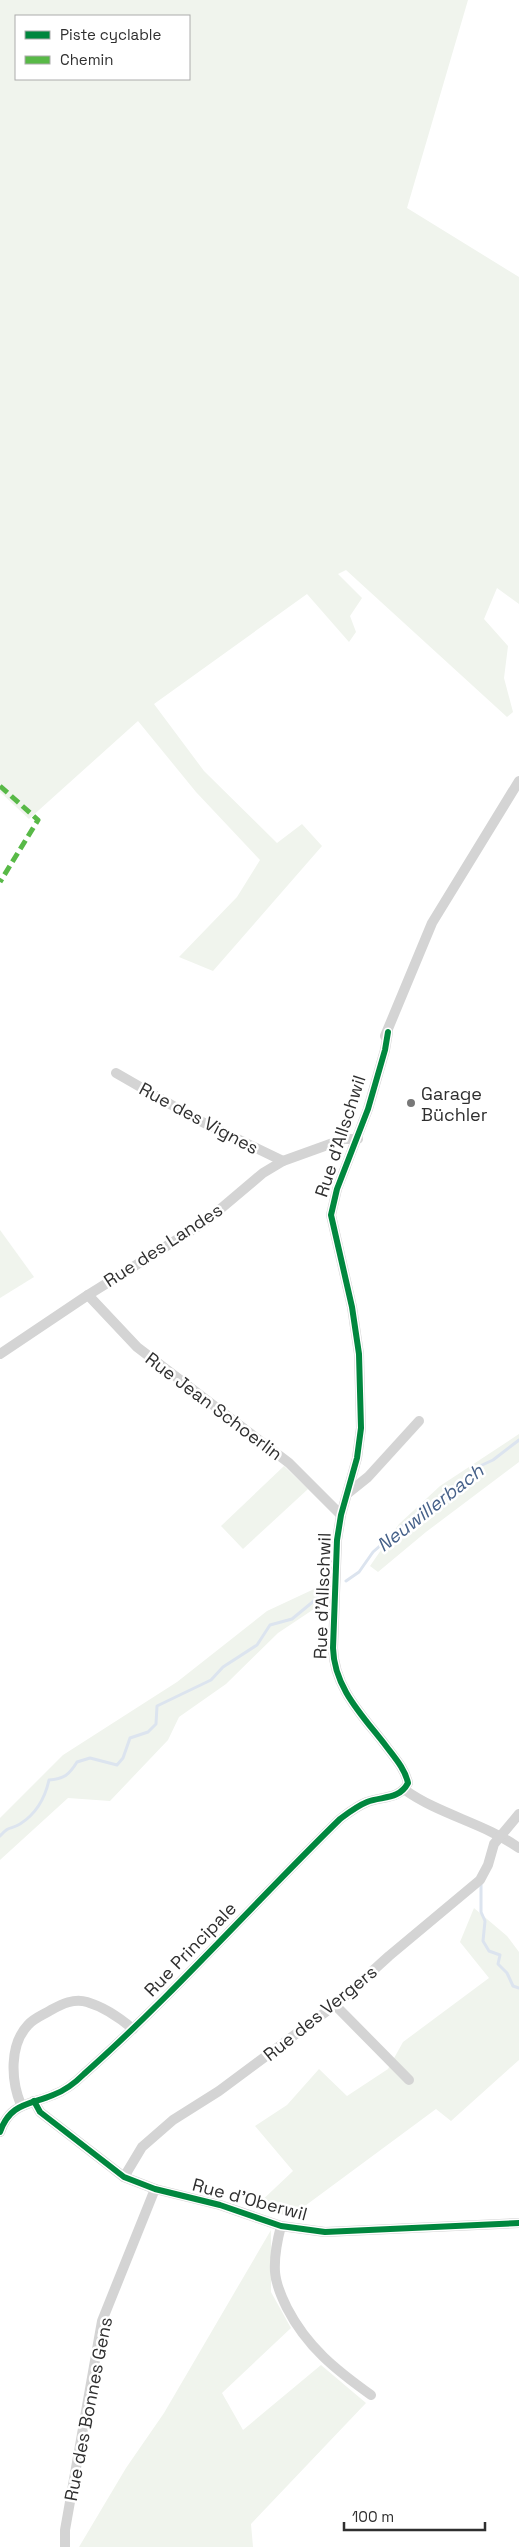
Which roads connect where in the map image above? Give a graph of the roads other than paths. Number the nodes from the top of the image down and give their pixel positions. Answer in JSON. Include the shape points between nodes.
{"nodes":[{"id":1,"x":519,"y":781,"type":"edge"},
{"id":2,"x":116,"y":1073,"type":"dead end"},
{"id":3,"x":358,"y":1139,"type":"junction"},
{"id":4,"x":283,"y":1161,"type":"junction"},
{"id":5,"x":88,"y":1295,"type":"junction"},
{"id":6,"x":0,"y":1354,"type":"edge"},
{"id":7,"x":419,"y":1420,"type":"dead end"},
{"id":8,"x":348,"y":1493,"type":"junction"},
{"id":9,"x":341,"y":1516,"type":"junction"},
{"id":10,"x":405,"y":1790,"type":"junction"},
{"id":11,"x":519,"y":1814,"type":"edge"},
{"id":12,"x":502,"y":1835,"type":"junction"},
{"id":13,"x":519,"y":1848,"type":"edge"},
{"id":14,"x":335,"y":2005,"type":"junction"},
{"id":15,"x":133,"y":2029,"type":"junction"},
{"id":16,"x":410,"y":2080,"type":"dead end"},
{"id":17,"x":34,"y":2101,"type":"junction"},
{"id":18,"x":21,"y":2105,"type":"junction"},
{"id":19,"x":0,"y":2132,"type":"edge"},
{"id":20,"x":124,"y":2177,"type":"junction"},
{"id":21,"x":155,"y":2189,"type":"junction"},
{"id":22,"x":519,"y":2223,"type":"edge"},
{"id":23,"x":281,"y":2226,"type":"junction"},
{"id":24,"x":371,"y":2395,"type":"dead end"},
{"id":25,"x":65,"y":2547,"type":"edge"}],
"edges":[{"from":1,"to":3,"type":"street","name":"Rue d'Allschwil","via":[[432,923],[388,1032]]},
{"from":2,"to":4,"type":"street","name":"Rue des Vignes","via":[[196,1119]]},
{"from":3,"to":4,"type":"street","name":"Rue des Landes","via":[[344,1139]]},
{"from":3,"to":8,"type":"street","name":"Rue d'Allschwil","via":[[337,1189],[331,1215],[359,1354],[360,1428]]},
{"from":4,"to":5,"type":"street","name":"Rue des Landes","via":[[263,1173],[205,1222]]},
{"from":5,"to":6,"type":"street","name":"Rue des Landes"},
{"from":5,"to":9,"type":"street","name":"Rue Jean Schoerlin","via":[[138,1347],[289,1463]]},
{"from":7,"to":8,"type":"street","via":[[368,1477]]},
{"from":8,"to":9,"type":"street","name":"Rue d'Allschwil"},
{"from":9,"to":10,"type":"street","name":"Rue d'Allschwil","via":[[337,1540],[334,1664],[349,1698],[406,1773],[408,1783]]},
{"from":10,"to":12,"type":"street","via":[[418,1799]]},
{"from":10,"to":15,"type":"street","name":"Rue Principale","via":[[367,1802],[340,1819]]},
{"from":11,"to":12,"type":"street","name":"Rue des Vergers"},
{"from":12,"to":13,"type":"street"},
{"from":12,"to":14,"type":"street","name":"Rue des Vergers","via":[[494,1844],[480,1880]]},
{"from":14,"to":16,"type":"street"},
{"from":14,"to":20,"type":"street","name":"Rue des Vergers","via":[[219,2091],[173,2120],[142,2147]]},
{"from":15,"to":17,"type":"street","name":"Rue Principale","via":[[82,2076],[54,2095]]},
{"from":15,"to":18,"type":"street","via":[[121,2018],[86,2002],[64,2003],[30,2022],[14,2056],[13,2078]]},
{"from":17,"to":18,"type":"street","name":"Rue Principale"},
{"from":17,"to":20,"type":"street","name":"Rue d'Oberwil","via":[[40,2112]]},
{"from":18,"to":19,"type":"street","name":"Rue Principale","via":[[3,2122]]},
{"from":20,"to":21,"type":"street","name":"Rue d'Oberwil"},
{"from":21,"to":23,"type":"street","name":"Rue d'Oberwil","via":[[220,2205]]},
{"from":21,"to":25,"type":"street","name":"Rue des Bonnes Gens","via":[[102,2321],[65,2530]]},
{"from":22,"to":23,"type":"street","name":"Rue d'Oberwil","via":[[325,2232]]},
{"from":23,"to":24,"type":"street","via":[[275,2273],[291,2316],[316,2352]]}]}
